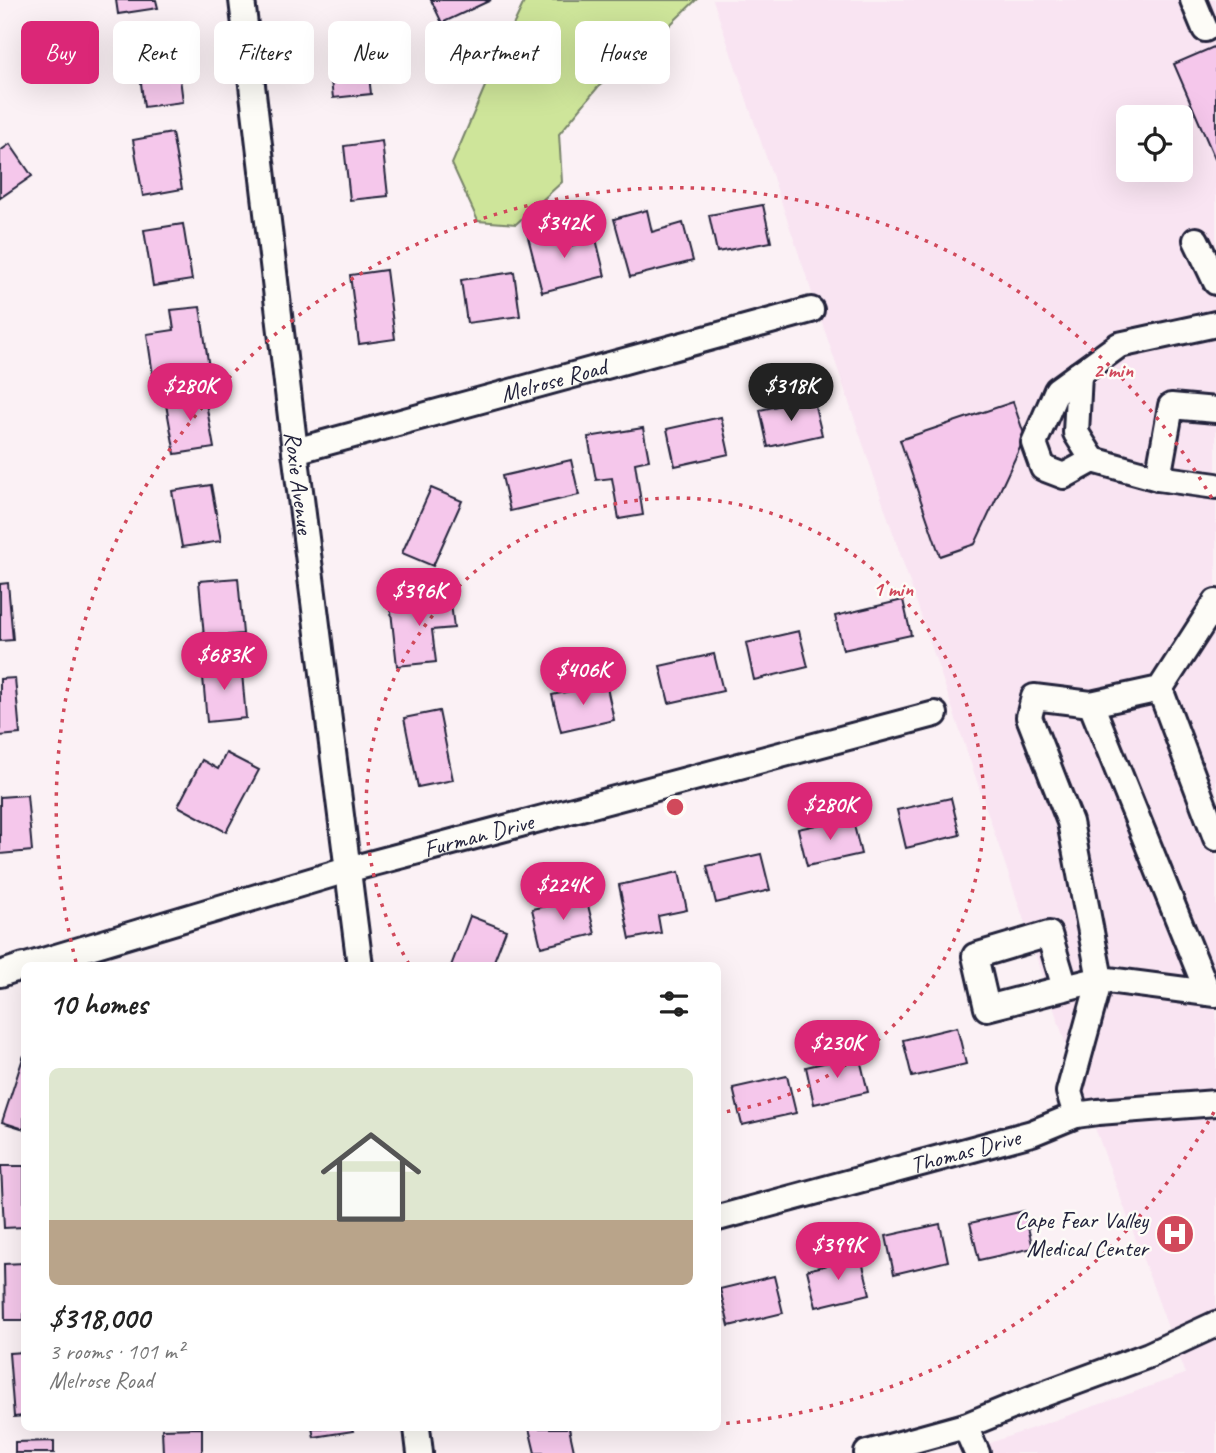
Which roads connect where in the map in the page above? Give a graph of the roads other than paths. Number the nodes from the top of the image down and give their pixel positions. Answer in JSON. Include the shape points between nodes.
{"nodes":[{"id":1,"x":242,"y":0,"type":"edge"},
{"id":2,"x":1193,"y":0,"type":"edge"},
{"id":3,"x":1205,"y":29,"type":"dead end"},
{"id":4,"x":1196,"y":240,"type":"dead end"},
{"id":5,"x":1216,"y":282,"type":"edge"},
{"id":6,"x":811,"y":310,"type":"dead end"},
{"id":7,"x":1216,"y":324,"type":"edge"},
{"id":8,"x":1079,"y":374,"type":"junction"},
{"id":9,"x":1216,"y":410,"type":"edge"},
{"id":10,"x":295,"y":450,"type":"junction"},
{"id":11,"x":1093,"y":460,"type":"junction"},
{"id":12,"x":1158,"y":478,"type":"junction"},
{"id":13,"x":1216,"y":486,"type":"edge"},
{"id":14,"x":1216,"y":603,"type":"edge"},
{"id":15,"x":1160,"y":689,"type":"junction"},
{"id":16,"x":1091,"y":704,"type":"junction"},
{"id":17,"x":935,"y":714,"type":"dead end"},
{"id":18,"x":1216,"y":838,"type":"edge"},
{"id":19,"x":347,"y":870,"type":"junction"},
{"id":20,"x":38,"y":962,"type":"edge"},
{"id":21,"x":358,"y":962,"type":"edge"},
{"id":22,"x":21,"y":967,"type":"edge"},
{"id":23,"x":0,"y":974,"type":"edge"},
{"id":24,"x":1100,"y":979,"type":"junction"},
{"id":25,"x":1065,"y":988,"type":"dead end"},
{"id":26,"x":1212,"y":994,"type":"edge"},
{"id":27,"x":1216,"y":1103,"type":"edge"},
{"id":28,"x":1076,"y":1115,"type":"junction"},
{"id":29,"x":721,"y":1217,"type":"edge"},
{"id":30,"x":1216,"y":1324,"type":"edge"},
{"id":31,"x":965,"y":1426,"type":"junction"},
{"id":32,"x":417,"y":1431,"type":"edge"},
{"id":33,"x":420,"y":1453,"type":"edge"},
{"id":34,"x":867,"y":1453,"type":"edge"},
{"id":35,"x":977,"y":1453,"type":"edge"}],
"edges":[{"from":1,"to":10,"type":"street","name":"Roxie Avenue"},
{"from":2,"to":3,"type":"street"},
{"from":4,"to":5,"type":"street"},
{"from":6,"to":10,"type":"street","name":"Melrose Road"},
{"from":7,"to":8,"type":"street","via":[[1119,345]]},
{"from":8,"to":11,"type":"street","via":[[1076,433]]},
{"from":8,"to":11,"type":"street","via":[[1057,390],[1034,443],[1043,468],[1064,476]]},
{"from":9,"to":12,"type":"street","via":[[1171,406]]},
{"from":10,"to":19,"type":"street","name":"Roxie Avenue"},
{"from":11,"to":12,"type":"street"},
{"from":12,"to":13,"type":"street"},
{"from":14,"to":15,"type":"street"},
{"from":15,"to":16,"type":"street"},
{"from":15,"to":18,"type":"street"},
{"from":16,"to":24,"type":"street","via":[[1034,697],[1029,717],[1070,822]]},
{"from":16,"to":26,"type":"street"},
{"from":17,"to":19,"type":"street","name":"Furman Drive"},
{"from":19,"to":20,"type":"street","name":"Furman Drive"},
{"from":19,"to":21,"type":"street","name":"Roxie Avenue"},
{"from":22,"to":23,"type":"street","name":"Furman Drive"},
{"from":24,"to":25,"type":"street"},
{"from":24,"to":26,"type":"street"},
{"from":24,"to":28,"type":"street","via":[[1069,1092]]},
{"from":27,"to":28,"type":"street","name":"Thomas Drive"},
{"from":28,"to":29,"type":"street","name":"Thomas Drive","via":[[1032,1133]]},
{"from":30,"to":31,"type":"street"},
{"from":31,"to":34,"type":"street"},
{"from":31,"to":35,"type":"street"},
{"from":32,"to":33,"type":"street"}]}
